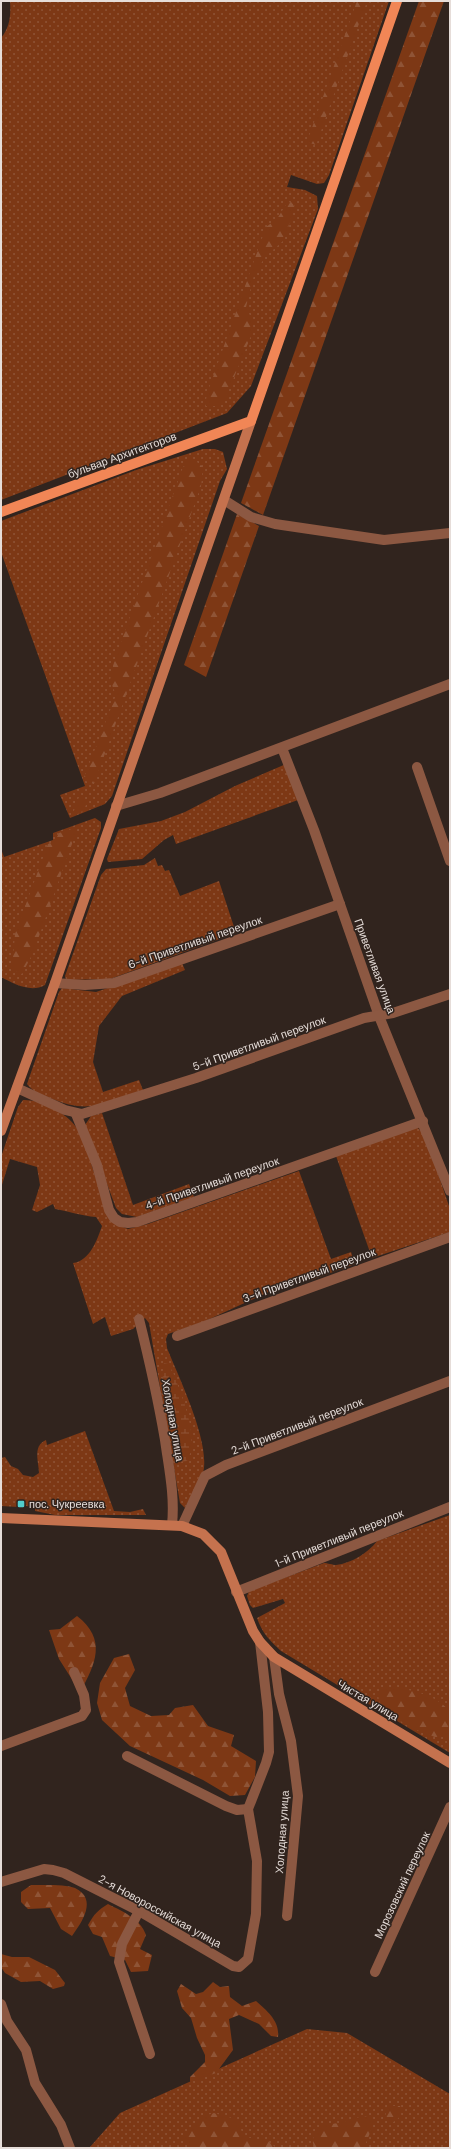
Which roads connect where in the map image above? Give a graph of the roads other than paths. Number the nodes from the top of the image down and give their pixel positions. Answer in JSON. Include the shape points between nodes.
{"nodes":[{"id":1,"x":398,"y":1,"type":"edge"},
{"id":2,"x":251,"y":420,"type":"junction"},
{"id":3,"x":224,"y":500,"type":"junction"},
{"id":4,"x":1,"y":512,"type":"edge"},
{"id":5,"x":450,"y":533,"type":"edge"},
{"id":6,"x":450,"y":684,"type":"edge"},
{"id":7,"x":282,"y":748,"type":"junction"},
{"id":8,"x":417,"y":767,"type":"dead end"},
{"id":9,"x":116,"y":806,"type":"junction"},
{"id":10,"x":450,"y":860,"type":"edge"},
{"id":11,"x":340,"y":904,"type":"junction"},
{"id":12,"x":55,"y":983,"type":"junction"},
{"id":13,"x":450,"y":994,"type":"edge"},
{"id":14,"x":379,"y":1016,"type":"junction"},
{"id":15,"x":17,"y":1088,"type":"junction"},
{"id":16,"x":76,"y":1114,"type":"junction"},
{"id":17,"x":423,"y":1121,"type":"junction"},
{"id":18,"x":1,"y":1131,"type":"edge"},
{"id":19,"x":450,"y":1191,"type":"edge"},
{"id":20,"x":450,"y":1237,"type":"edge"},
{"id":21,"x":139,"y":1319,"type":"dead end"},
{"id":22,"x":177,"y":1336,"type":"dead end"},
{"id":23,"x":450,"y":1381,"type":"edge"},
{"id":24,"x":450,"y":1507,"type":"edge"},
{"id":25,"x":1,"y":1518,"type":"edge"},
{"id":26,"x":177,"y":1526,"type":"junction"},
{"id":27,"x":236,"y":1592,"type":"junction"},
{"id":28,"x":260,"y":1642,"type":"junction"},
{"id":29,"x":274,"y":1657,"type":"junction"},
{"id":30,"x":74,"y":1672,"type":"dead end"},
{"id":31,"x":1,"y":1746,"type":"edge"},
{"id":32,"x":127,"y":1756,"type":"dead end"},
{"id":33,"x":450,"y":1763,"type":"edge"},
{"id":34,"x":450,"y":1808,"type":"edge"},
{"id":35,"x":248,"y":1809,"type":"junction"},
{"id":36,"x":1,"y":1882,"type":"edge"},
{"id":37,"x":139,"y":1911,"type":"junction"},
{"id":38,"x":287,"y":1916,"type":"dead end"},
{"id":39,"x":375,"y":1972,"type":"dead end"},
{"id":40,"x":1,"y":2004,"type":"edge"},
{"id":41,"x":4,"y":2022,"type":"edge"},
{"id":42,"x":150,"y":2054,"type":"dead end"},
{"id":43,"x":68,"y":2147,"type":"edge"}],
"edges":[{"from":1,"to":2,"type":"main road"},
{"from":2,"to":3,"type":"main road"},
{"from":2,"to":4,"type":"main road","name":"бульвар Архитекторов"},
{"from":3,"to":5,"type":"street","via":[[263,521],[377,539],[420,538]]},
{"from":3,"to":9,"type":"main road"},
{"from":6,"to":7,"type":"street"},
{"from":7,"to":9,"type":"street","via":[[160,793]]},
{"from":7,"to":11,"type":"street","name":"Приветливая улица"},
{"from":8,"to":10,"type":"street"},
{"from":9,"to":12,"type":"main road"},
{"from":11,"to":12,"type":"street","name":"6-й Приветливый переулок","via":[[114,983],[85,986]]},
{"from":11,"to":14,"type":"street","name":"Приветливая улица"},
{"from":12,"to":15,"type":"main road"},
{"from":13,"to":14,"type":"street","name":"5-й Приветливый переулок"},
{"from":14,"to":16,"type":"street","name":"5-й Приветливый переулок","via":[[364,1018],[196,1078]]},
{"from":14,"to":17,"type":"street","name":"Приветливая улица"},
{"from":15,"to":16,"type":"street"},
{"from":15,"to":18,"type":"main road"},
{"from":16,"to":17,"type":"street","name":"4-й Приветливый переулок","via":[[97,1164],[109,1210],[114,1218],[128,1223]]},
{"from":17,"to":19,"type":"street","name":"Приветливая улица"},
{"from":20,"to":22,"type":"street","name":"3-й Приветливый переулок"},
{"from":21,"to":26,"type":"street","name":"Холодная улица","via":[[158,1401]]},
{"from":23,"to":26,"type":"street","name":"2-й Приветливый переулок","via":[[226,1465],[205,1476]]},
{"from":24,"to":27,"type":"street","name":"1-й Приветливый переулок"},
{"from":25,"to":26,"type":"main road","name":"Чистая улица"},
{"from":26,"to":27,"type":"main road","name":"Чистая улица","via":[[204,1534],[214,1543],[221,1552]]},
{"from":27,"to":28,"type":"main road","name":"Чистая улица"},
{"from":28,"to":29,"type":"main road","name":"Чистая улица"},
{"from":28,"to":35,"type":"street","via":[[268,1712],[269,1752]]},
{"from":29,"to":33,"type":"main road","name":"Чистая улица"},
{"from":29,"to":38,"type":"street","name":"Холодная улица","via":[[279,1694],[291,1741],[298,1796]]},
{"from":30,"to":31,"type":"street","via":[[84,1695],[86,1710],[82,1716]]},
{"from":32,"to":35,"type":"street","via":[[226,1806],[237,1810]]},
{"from":34,"to":39,"type":"street","name":"Морозовский переулок"},
{"from":35,"to":37,"type":"street","name":"2-я Новороссийская улица","via":[[258,1861],[256,1914],[251,1952],[244,1964],[239,1966],[223,1960]]},
{"from":36,"to":37,"type":"street","name":"2-я Новороссийская улица","via":[[29,1872],[53,1870]]},
{"from":37,"to":42,"type":"street","via":[[122,1944],[118,1962]]},
{"from":40,"to":41,"type":"street"},
{"from":41,"to":43,"type":"street","via":[[26,2050],[35,2083],[61,2125]]}]}
